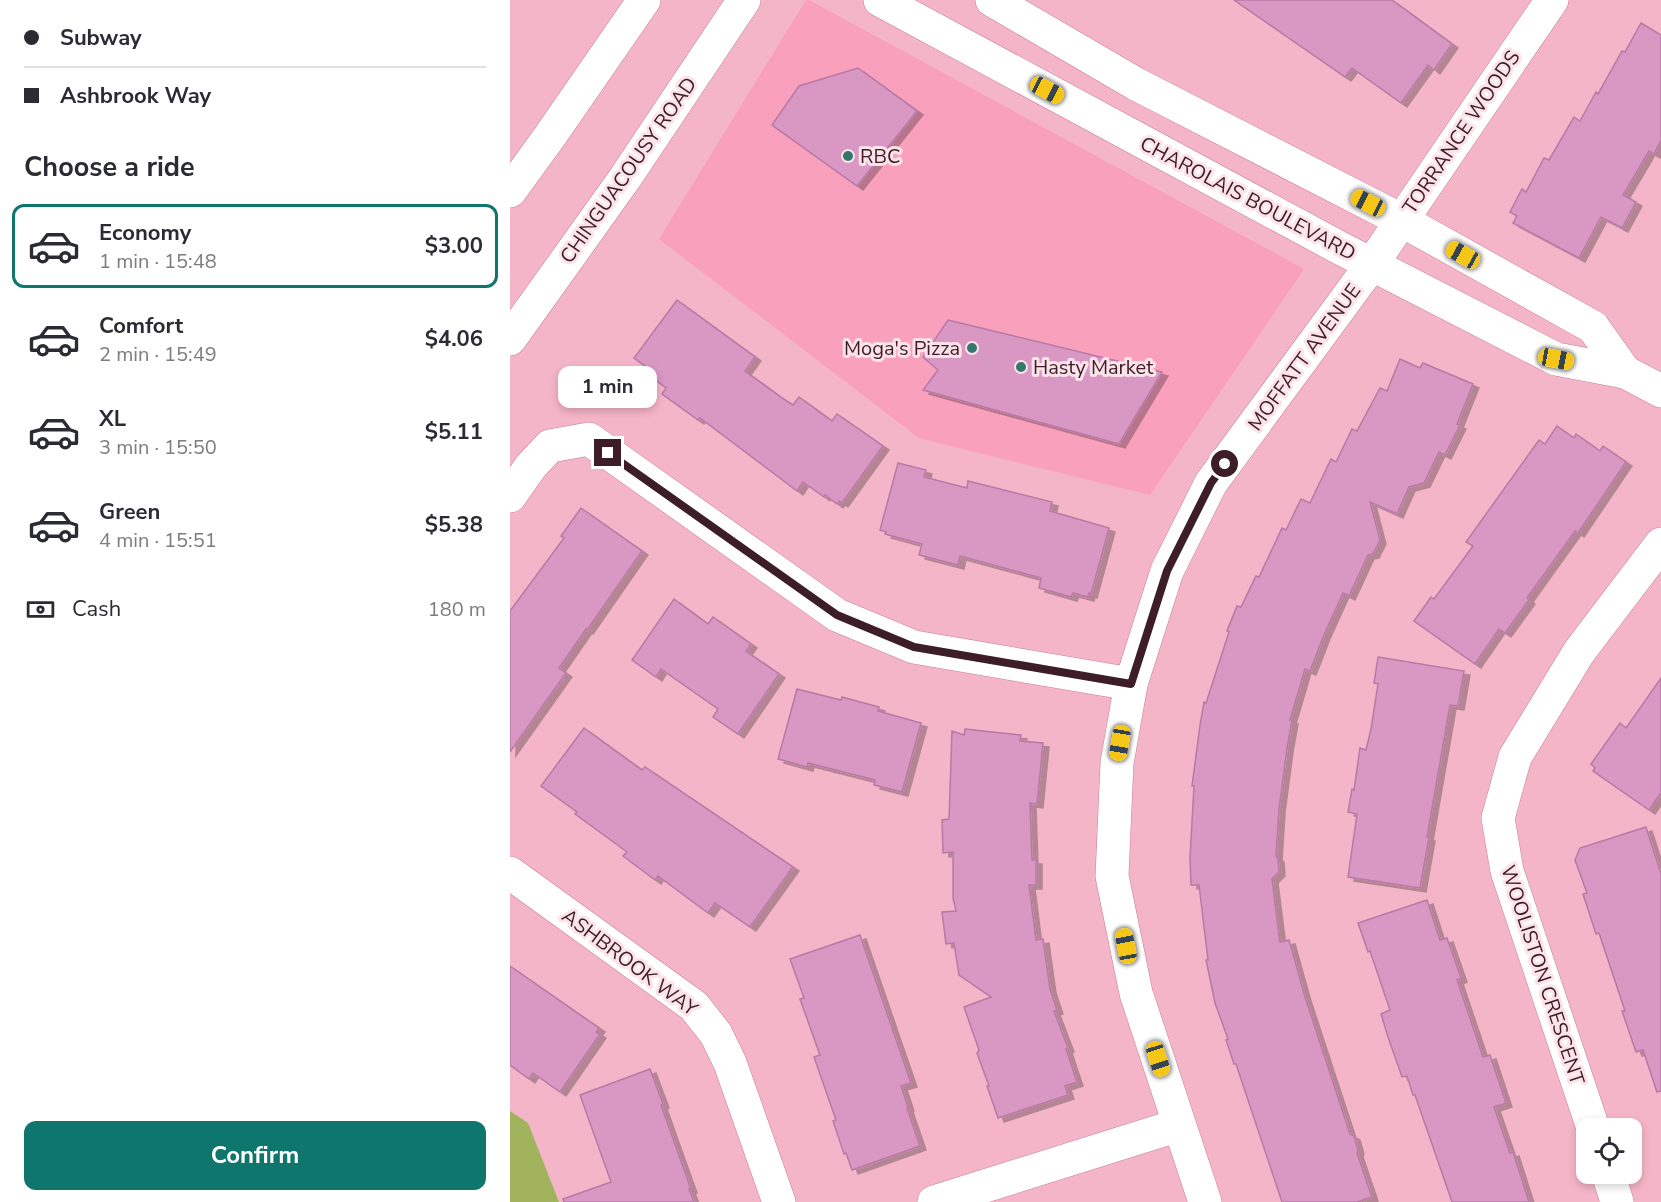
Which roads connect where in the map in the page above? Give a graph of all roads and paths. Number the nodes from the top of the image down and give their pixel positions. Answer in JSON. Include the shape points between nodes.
{"nodes":[{"id":1,"x":644,"y":0,"type":"edge"},
{"id":2,"x":744,"y":0,"type":"edge"},
{"id":3,"x":880,"y":0,"type":"edge"},
{"id":4,"x":992,"y":0,"type":"edge"},
{"id":5,"x":1545,"y":2,"type":"edge"},
{"id":6,"x":510,"y":191,"type":"edge"},
{"id":7,"x":1401,"y":220,"type":"junction"},
{"id":8,"x":1371,"y":264,"type":"junction"},
{"id":9,"x":510,"y":339,"type":"edge"},
{"id":10,"x":1625,"y":372,"type":"junction"},
{"id":11,"x":1661,"y":391,"type":"edge"},
{"id":12,"x":510,"y":496,"type":"edge"},
{"id":13,"x":1661,"y":544,"type":"edge"},
{"id":14,"x":1131,"y":684,"type":"junction"},
{"id":15,"x":510,"y":873,"type":"edge"},
{"id":16,"x":1590,"y":1118,"type":"edge"},
{"id":17,"x":1179,"y":1125,"type":"junction"},
{"id":18,"x":1611,"y":1184,"type":"edge"},
{"id":19,"x":779,"y":1202,"type":"edge"},
{"id":20,"x":934,"y":1202,"type":"edge"},
{"id":21,"x":1205,"y":1202,"type":"edge"},
{"id":22,"x":1617,"y":1202,"type":"edge"}],
"edges":[{"from":1,"to":6,"type":"street"},
{"from":2,"to":9,"type":"street","name":"CHINGUACOUSY ROAD","via":[[625,178]]},
{"from":3,"to":8,"type":"street","name":"CHAROLAIS BOULEVARD"},
{"from":4,"to":7,"type":"street","name":"CHAROLAIS BOULEVARD","via":[[1136,84]]},
{"from":5,"to":7,"type":"street","name":"TORRANCE WOODS"},
{"from":7,"to":8,"type":"street","name":"TORRANCE WOODS"},
{"from":7,"to":10,"type":"street","name":"CHAROLAIS BOULEVARD","via":[[1593,327]]},
{"from":8,"to":10,"type":"street","name":"CHAROLAIS BOULEVARD","via":[[1556,359]]},
{"from":8,"to":14,"type":"street","name":"MOFFATT AVENUE","via":[[1211,483],[1167,571]]},
{"from":10,"to":11,"type":"street","name":"CHAROLAIS BOULEVARD"},
{"from":12,"to":14,"type":"street","via":[[550,446],[589,439],[837,615],[914,647]]},
{"from":13,"to":16,"type":"street","name":"WOOLISTON CRESCENT","via":[[1579,652],[1515,757],[1498,818],[1507,871]]},
{"from":14,"to":17,"type":"street","name":"MOFFATT AVENUE","via":[[1117,763],[1112,876],[1136,993]]},
{"from":15,"to":19,"type":"street","name":"ASHBROOK WAY","via":[[694,1006],[716,1034],[730,1063]]},
{"from":17,"to":20,"type":"street"},
{"from":17,"to":21,"type":"street","name":"MOFFATT AVENUE"},
{"from":18,"to":22,"type":"street"}]}
